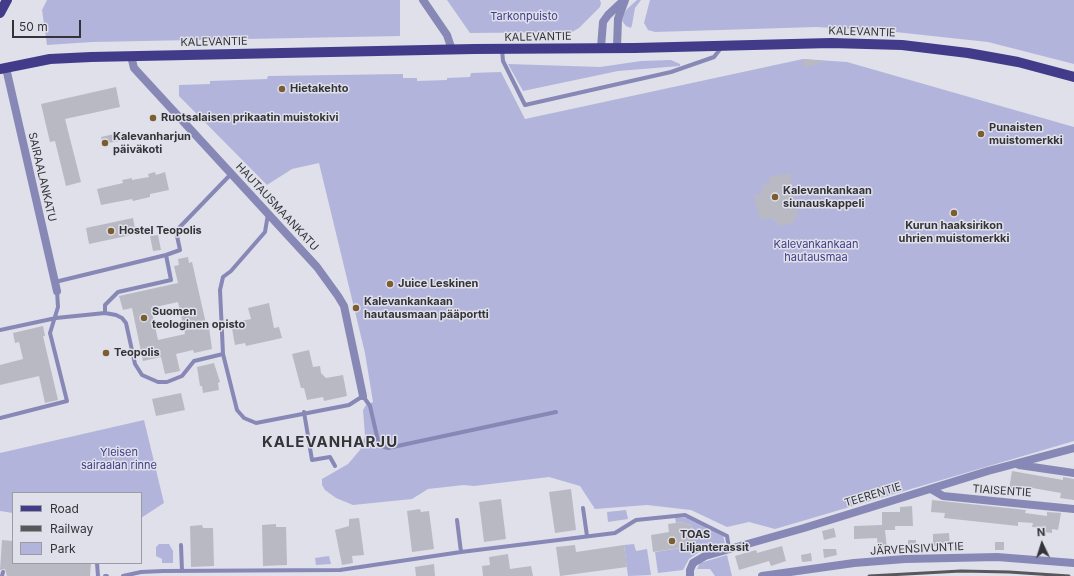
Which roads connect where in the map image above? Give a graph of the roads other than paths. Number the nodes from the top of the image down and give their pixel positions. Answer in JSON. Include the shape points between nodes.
{"nodes":[{"id":1,"x":7,"y":0,"type":"edge"},
{"id":2,"x":423,"y":0,"type":"edge"},
{"id":3,"x":624,"y":0,"type":"edge"},
{"id":4,"x":0,"y":13,"type":"edge"},
{"id":5,"x":723,"y":45,"type":"junction"},
{"id":6,"x":601,"y":47,"type":"junction"},
{"id":7,"x":616,"y":47,"type":"junction"},
{"id":8,"x":452,"y":50,"type":"junction"},
{"id":9,"x":502,"y":50,"type":"junction"},
{"id":10,"x":131,"y":56,"type":"junction"},
{"id":11,"x":3,"y":68,"type":"edge"},
{"id":12,"x":1074,"y":77,"type":"edge"},
{"id":13,"x":231,"y":173,"type":"junction"},
{"id":14,"x":268,"y":213,"type":"junction"},
{"id":15,"x":166,"y":256,"type":"junction"},
{"id":16,"x":55,"y":282,"type":"junction"},
{"id":17,"x":57,"y":291,"type":"joint"},
{"id":18,"x":105,"y":313,"type":"junction"},
{"id":19,"x":56,"y":318,"type":"junction"},
{"id":20,"x":0,"y":330,"type":"edge"},
{"id":21,"x":223,"y":354,"type":"junction"},
{"id":22,"x":364,"y":396,"type":"junction"},
{"id":23,"x":304,"y":412,"type":"junction"},
{"id":24,"x":556,"y":412,"type":"dead end"},
{"id":25,"x":0,"y":418,"type":"edge"},
{"id":26,"x":1074,"y":448,"type":"edge"},
{"id":27,"x":1016,"y":464,"type":"junction"},
{"id":28,"x":336,"y":466,"type":"dead end"},
{"id":29,"x":1074,"y":473,"type":"edge"},
{"id":30,"x":931,"y":489,"type":"junction"},
{"id":31,"x":583,"y":508,"type":"dead end"},
{"id":32,"x":1074,"y":509,"type":"edge"},
{"id":33,"x":457,"y":520,"type":"dead end"},
{"id":34,"x":586,"y":536,"type":"junction"},
{"id":35,"x":181,"y":545,"type":"dead end"},
{"id":36,"x":729,"y":548,"type":"junction"},
{"id":37,"x":461,"y":552,"type":"junction"},
{"id":38,"x":1074,"y":562,"type":"edge"},
{"id":39,"x":97,"y":564,"type":"edge"},
{"id":40,"x":182,"y":571,"type":"junction"},
{"id":41,"x":98,"y":576,"type":"edge"},
{"id":42,"x":123,"y":576,"type":"edge"},
{"id":43,"x":690,"y":576,"type":"edge"},
{"id":44,"x":762,"y":576,"type":"edge"}],
"edges":[{"from":1,"to":4,"type":"main road"},
{"from":2,"to":8,"type":"street","via":[[448,35]]},
{"from":3,"to":6,"type":"street","via":[[603,22]]},
{"from":3,"to":7,"type":"street","via":[[618,19]]},
{"from":5,"to":7,"type":"main road","name":"KALEVANTIE"},
{"from":5,"to":9,"type":"lane","via":[[714,58],[671,72],[525,105],[503,61]]},
{"from":5,"to":12,"type":"main road","name":"KALEVANTIE","via":[[831,43],[916,47],[982,54]]},
{"from":6,"to":7,"type":"main road","name":"KALEVANTIE"},
{"from":6,"to":9,"type":"main road","name":"KALEVANTIE"},
{"from":8,"to":9,"type":"main road","name":"KALEVANTIE"},
{"from":8,"to":10,"type":"main road","name":"KALEVANTIE"},
{"from":10,"to":11,"type":"main road","name":"KALEVANTIE","via":[[57,58]]},
{"from":10,"to":13,"type":"street","name":"HAUTAUSMAANKATU","via":[[134,68]]},
{"from":11,"to":16,"type":"street","name":"SAIRAALANKATU"},
{"from":13,"to":14,"type":"street","name":"HAUTAUSMAANKATU"},
{"from":13,"to":15,"type":"lane","via":[[183,222],[176,231],[180,250]]},
{"from":14,"to":21,"type":"lane","via":[[265,232],[223,277],[220,290]]},
{"from":14,"to":22,"type":"street","name":"HAUTAUSMAANKATU","via":[[317,267],[341,301]]},
{"from":15,"to":16,"type":"lane"},
{"from":15,"to":18,"type":"lane","via":[[171,280],[118,292],[105,305]]},
{"from":16,"to":17,"type":"street","name":"SAIRAALANKATU"},
{"from":17,"to":19,"type":"lane"},
{"from":18,"to":19,"type":"lane"},
{"from":18,"to":21,"type":"lane","via":[[122,318],[126,323],[135,364],[142,375],[150,380],[167,382],[182,376],[194,361]]},
{"from":19,"to":20,"type":"lane"},
{"from":19,"to":25,"type":"lane","via":[[50,333],[67,401]]},
{"from":21,"to":23,"type":"lane","via":[[237,410],[244,418],[256,423]]},
{"from":22,"to":23,"type":"lane","via":[[349,405]]},
{"from":22,"to":24,"type":"lane","via":[[370,406],[379,445],[388,448]]},
{"from":23,"to":28,"type":"lane","via":[[312,460],[330,457]]},
{"from":26,"to":27,"type":"street","name":"TEERENTIE"},
{"from":27,"to":29,"type":"street"},
{"from":27,"to":30,"type":"street","name":"TEERENTIE"},
{"from":30,"to":32,"type":"street","name":"TIAISENTIE","via":[[943,496]]},
{"from":30,"to":36,"type":"street","name":"TEERENTIE"},
{"from":31,"to":34,"type":"lane"},
{"from":33,"to":37,"type":"lane"},
{"from":34,"to":36,"type":"lane","via":[[615,533],[636,520],[684,515],[727,536]]},
{"from":34,"to":37,"type":"lane"},
{"from":35,"to":40,"type":"lane"},
{"from":36,"to":43,"type":"street","name":"TEERENTIE","via":[[696,560],[691,566]]},
{"from":37,"to":40,"type":"lane","via":[[340,570]]},
{"from":38,"to":44,"type":"street","name":"JÄRVENSIVUNTIE","via":[[997,557],[905,559],[854,563]]},
{"from":39,"to":41,"type":"lane"},
{"from":40,"to":42,"type":"lane","via":[[141,572]]}]}
